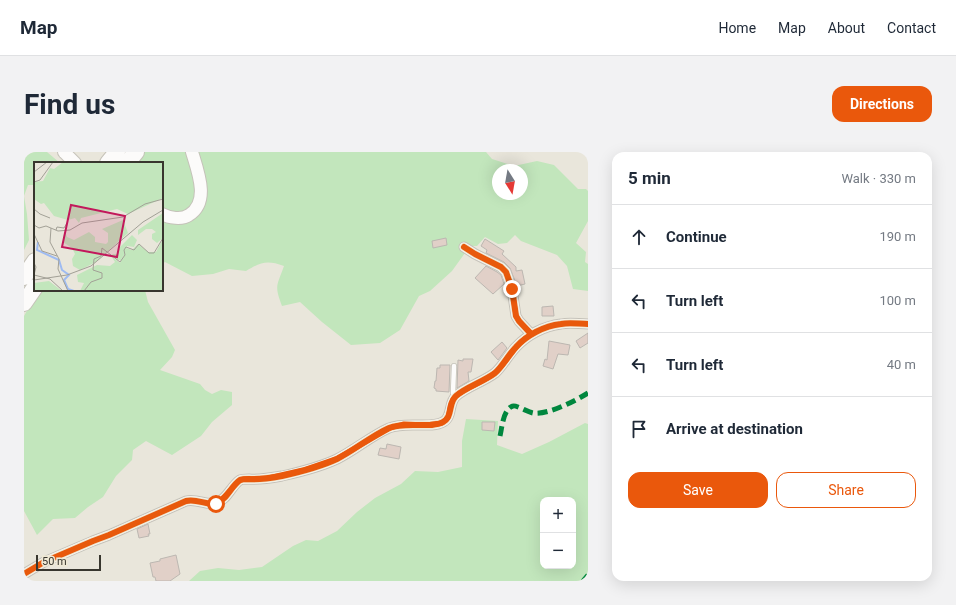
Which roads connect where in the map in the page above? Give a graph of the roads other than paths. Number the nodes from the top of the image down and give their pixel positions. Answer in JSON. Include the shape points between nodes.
{"nodes":[{"id":1,"x":64,"y":152,"type":"edge"},
{"id":2,"x":117,"y":152,"type":"edge"},
{"id":3,"x":136,"y":152,"type":"edge"},
{"id":4,"x":192,"y":152,"type":"edge"},
{"id":5,"x":74,"y":162,"type":"edge"},
{"id":6,"x":109,"y":162,"type":"edge"},
{"id":7,"x":128,"y":162,"type":"edge"},
{"id":8,"x":163,"y":215,"type":"edge"},
{"id":9,"x":464,"y":246,"type":"dead end"},
{"id":10,"x":34,"y":262,"type":"edge"},
{"id":11,"x":24,"y":277,"type":"edge"},
{"id":12,"x":34,"y":288,"type":"edge"},
{"id":13,"x":24,"y":303,"type":"edge"},
{"id":14,"x":588,"y":324,"type":"edge"},
{"id":15,"x":532,"y":334,"type":"junction"},
{"id":16,"x":454,"y":366,"type":"dead end"},
{"id":17,"x":456,"y":396,"type":"junction"},
{"id":18,"x":24,"y":574,"type":"edge"}],
"edges":[{"from":1,"to":5,"type":"main road"},
{"from":2,"to":6,"type":"highway"},
{"from":3,"to":7,"type":"highway"},
{"from":4,"to":8,"type":"main road","via":[[201,198],[194,212],[184,218]]},
{"from":9,"to":15,"type":"street","via":[[506,272],[512,289],[516,316]]},
{"from":10,"to":11,"type":"highway"},
{"from":12,"to":13,"type":"highway"},
{"from":14,"to":15,"type":"street","via":[[558,324]]},
{"from":15,"to":17,"type":"street","via":[[516,347],[496,372]]},
{"from":16,"to":17,"type":"lane","via":[[453,393]]},
{"from":17,"to":18,"type":"street","via":[[450,404],[448,418],[442,423],[404,424],[390,428],[326,463],[284,476],[244,479],[216,504],[186,501],[44,562]]}]}
